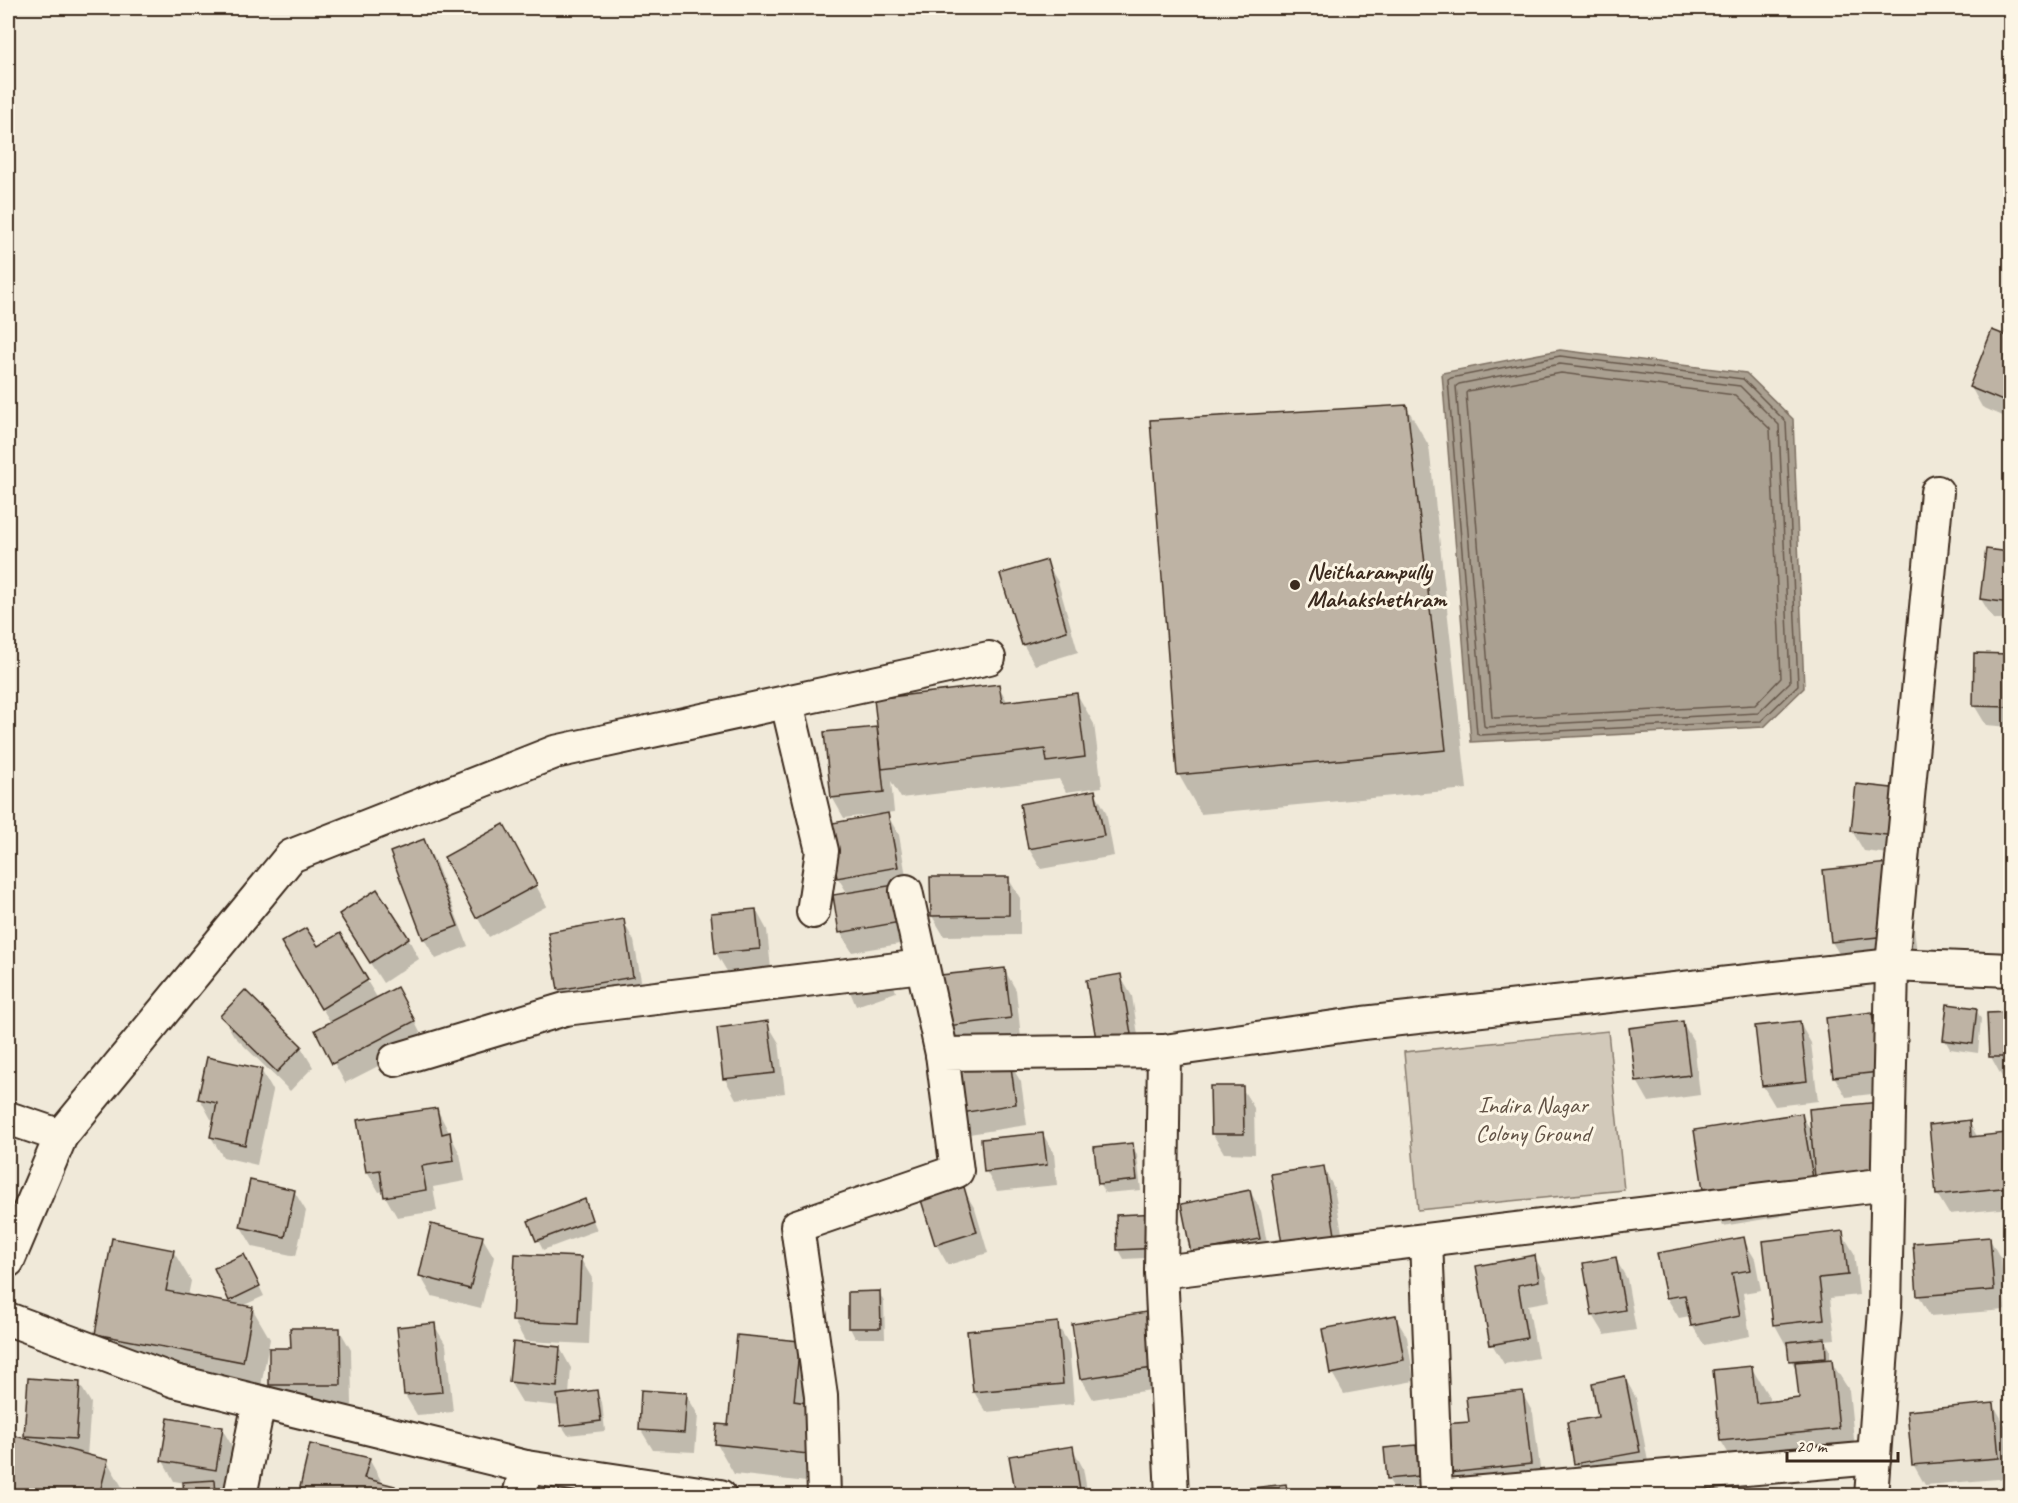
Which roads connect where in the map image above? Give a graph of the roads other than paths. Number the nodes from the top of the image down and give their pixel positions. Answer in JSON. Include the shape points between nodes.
{"nodes":[{"id":1,"x":1937,"y":492,"type":"dead end"},
{"id":2,"x":988,"y":658,"type":"dead end"},
{"id":3,"x":787,"y":703,"type":"junction"},
{"id":4,"x":906,"y":891,"type":"dead end"},
{"id":5,"x":813,"y":912,"type":"dead end"},
{"id":6,"x":1892,"y":965,"type":"junction"},
{"id":7,"x":922,"y":966,"type":"junction"},
{"id":8,"x":2010,"y":969,"type":"edge"},
{"id":9,"x":1164,"y":1050,"type":"junction"},
{"id":10,"x":942,"y":1054,"type":"junction"},
{"id":11,"x":395,"y":1060,"type":"dead end"},
{"id":12,"x":8,"y":1118,"type":"edge"},
{"id":13,"x":61,"y":1136,"type":"junction"},
{"id":14,"x":1888,"y":1184,"type":"junction"},
{"id":15,"x":1426,"y":1240,"type":"junction"},
{"id":16,"x":8,"y":1262,"type":"edge"},
{"id":17,"x":1161,"y":1272,"type":"junction"},
{"id":18,"x":8,"y":1318,"type":"edge"},
{"id":19,"x":259,"y":1402,"type":"junction"},
{"id":20,"x":1874,"y":1458,"type":"junction"},
{"id":21,"x":523,"y":1481,"type":"edge"},
{"id":22,"x":240,"y":1496,"type":"edge"},
{"id":23,"x":720,"y":1496,"type":"edge"},
{"id":24,"x":824,"y":1496,"type":"edge"},
{"id":25,"x":1172,"y":1496,"type":"edge"},
{"id":26,"x":1436,"y":1496,"type":"edge"},
{"id":27,"x":1871,"y":1496,"type":"edge"}],
"edges":[{"from":1,"to":6,"type":"street"},
{"from":2,"to":3,"type":"street"},
{"from":3,"to":5,"type":"street","via":[[822,851]]},
{"from":3,"to":13,"type":"street","via":[[555,752],[291,856]]},
{"from":4,"to":7,"type":"street"},
{"from":6,"to":8,"type":"street"},
{"from":6,"to":9,"type":"street","via":[[1362,1023]]},
{"from":6,"to":14,"type":"street"},
{"from":7,"to":10,"type":"street"},
{"from":7,"to":11,"type":"street","via":[[565,1009]]},
{"from":9,"to":10,"type":"street"},
{"from":9,"to":17,"type":"street"},
{"from":10,"to":24,"type":"street","via":[[957,1171],[797,1226],[821,1396]]},
{"from":12,"to":13,"type":"street"},
{"from":13,"to":16,"type":"street"},
{"from":14,"to":15,"type":"street"},
{"from":14,"to":20,"type":"street","via":[[1885,1310]]},
{"from":15,"to":17,"type":"street"},
{"from":15,"to":26,"type":"street"},
{"from":17,"to":25,"type":"street"},
{"from":18,"to":19,"type":"street","via":[[175,1381]]},
{"from":19,"to":21,"type":"street"},
{"from":19,"to":22,"type":"street"},
{"from":20,"to":26,"type":"street"},
{"from":20,"to":27,"type":"street"},
{"from":21,"to":23,"type":"street"}]}
